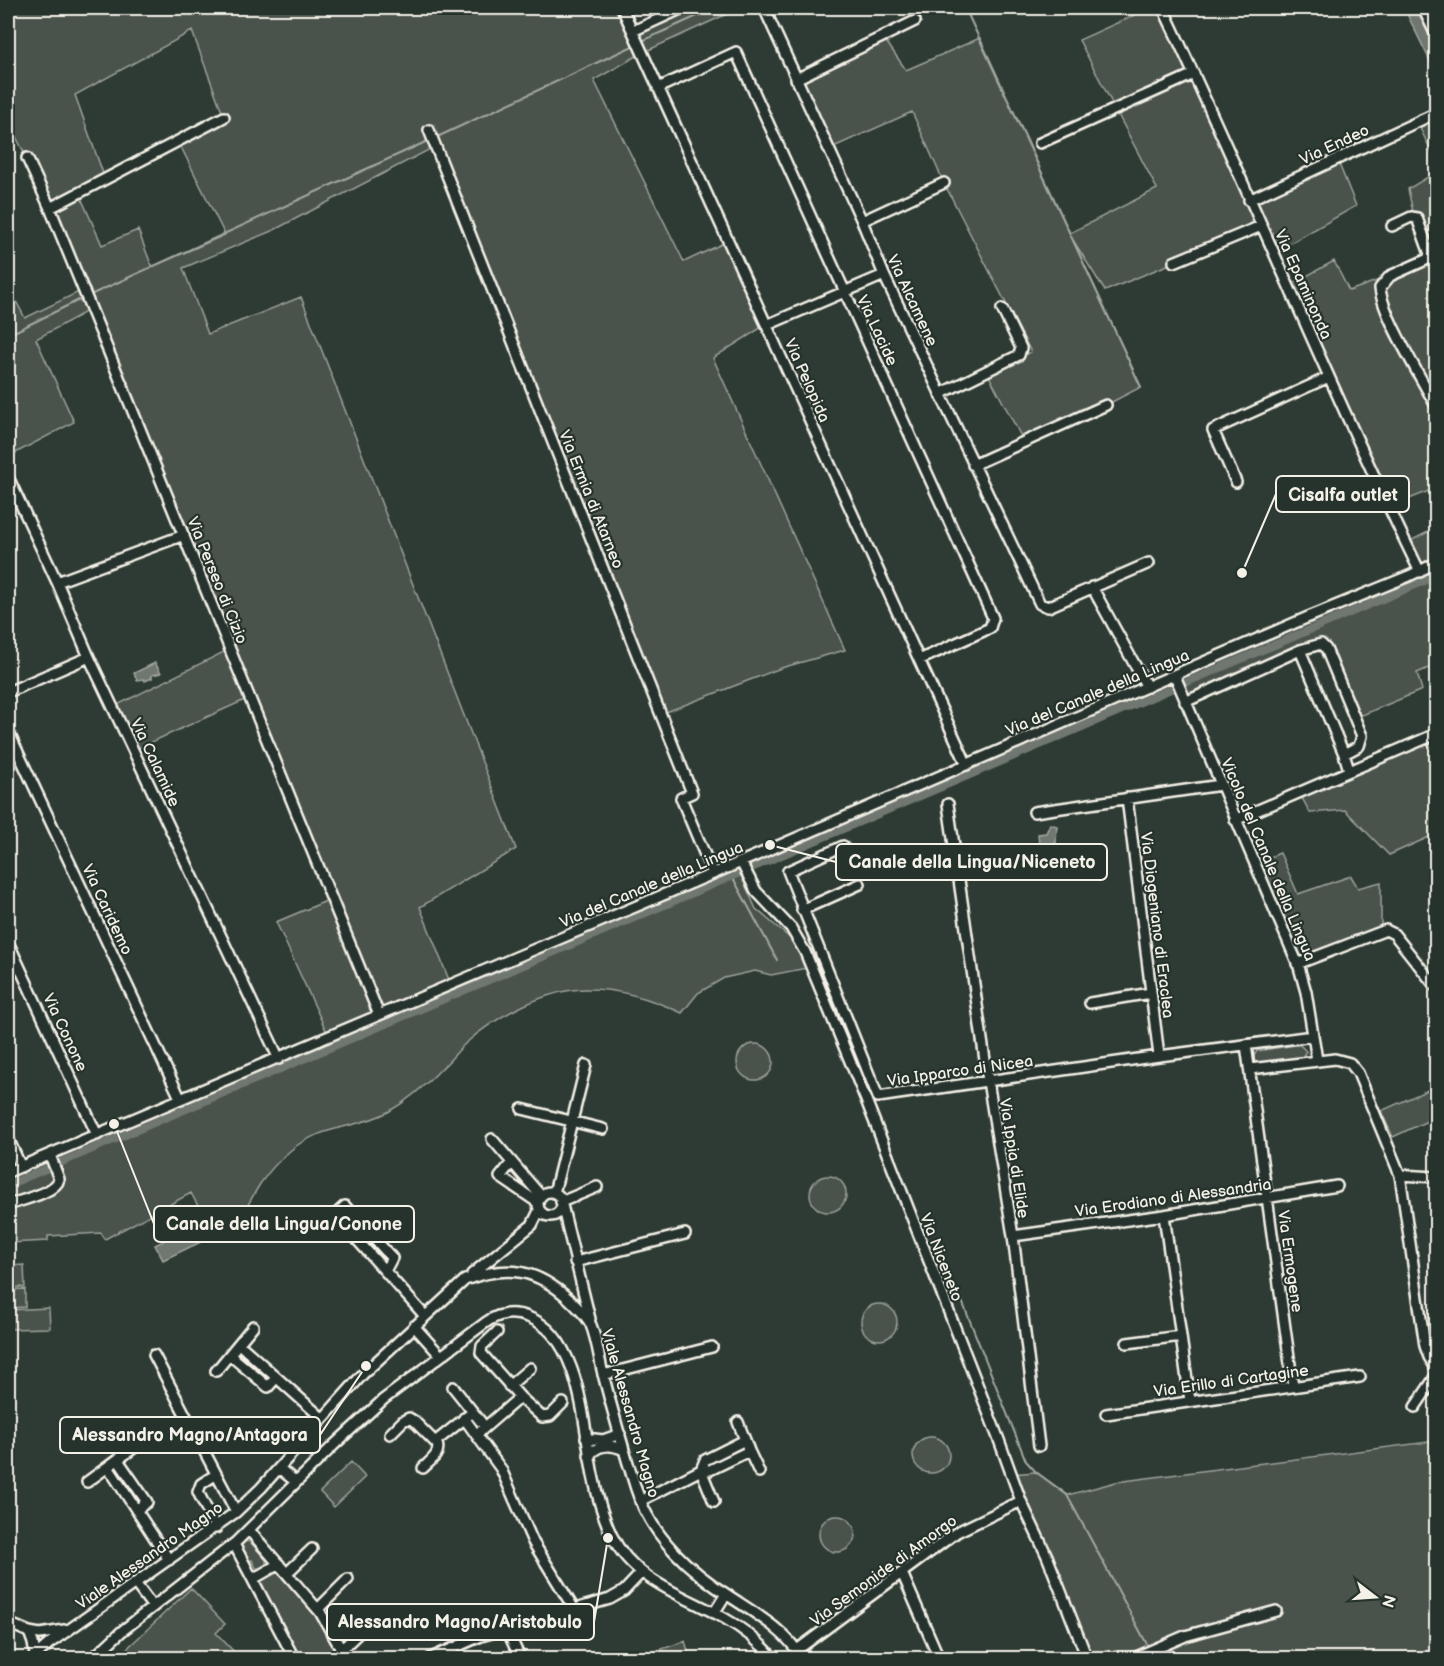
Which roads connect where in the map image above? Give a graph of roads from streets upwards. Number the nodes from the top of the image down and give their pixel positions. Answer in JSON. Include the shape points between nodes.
{"nodes":[{"id":1,"x":622,"y":8,"type":"edge"},
{"id":2,"x":683,"y":8,"type":"edge"},
{"id":3,"x":764,"y":8,"type":"edge"},
{"id":4,"x":1162,"y":8,"type":"edge"},
{"id":5,"x":1423,"y":8,"type":"edge"},
{"id":6,"x":915,"y":21,"type":"dead end"},
{"id":7,"x":633,"y":31,"type":"junction"},
{"id":8,"x":1437,"y":35,"type":"edge"},
{"id":9,"x":1194,"y":74,"type":"junction"},
{"id":10,"x":796,"y":79,"type":"junction"},
{"id":11,"x":658,"y":87,"type":"junction"},
{"id":12,"x":1432,"y":115,"type":"dead end"},
{"id":13,"x":224,"y":117,"type":"dead end"},
{"id":14,"x":429,"y":130,"type":"dead end"},
{"id":15,"x":1040,"y":143,"type":"dead end"},
{"id":16,"x":27,"y":158,"type":"dead end"},
{"id":17,"x":944,"y":183,"type":"dead end"},
{"id":18,"x":1249,"y":200,"type":"junction"},
{"id":19,"x":50,"y":208,"type":"junction"},
{"id":20,"x":862,"y":221,"type":"junction"},
{"id":21,"x":1261,"y":226,"type":"junction"},
{"id":22,"x":1392,"y":226,"type":"dead end"},
{"id":23,"x":1174,"y":262,"type":"dead end"},
{"id":24,"x":884,"y":274,"type":"junction"},
{"id":25,"x":844,"y":291,"type":"junction"},
{"id":26,"x":1002,"y":309,"type":"dead end"},
{"id":27,"x":766,"y":324,"type":"junction"},
{"id":28,"x":1329,"y":377,"type":"junction"},
{"id":29,"x":940,"y":394,"type":"junction"},
{"id":30,"x":1106,"y":405,"type":"dead end"},
{"id":31,"x":1437,"y":406,"type":"edge"},
{"id":32,"x":974,"y":465,"type":"junction"},
{"id":33,"x":8,"y":477,"type":"edge"},
{"id":34,"x":1236,"y":482,"type":"dead end"},
{"id":35,"x":184,"y":536,"type":"junction"},
{"id":36,"x":1149,"y":563,"type":"dead end"},
{"id":37,"x":1437,"y":563,"type":"edge"},
{"id":38,"x":1420,"y":572,"type":"junction"},
{"id":39,"x":57,"y":582,"type":"junction"},
{"id":40,"x":1092,"y":587,"type":"junction"},
{"id":41,"x":1300,"y":650,"type":"junction"},
{"id":42,"x":89,"y":657,"type":"junction"},
{"id":43,"x":919,"y":660,"type":"junction"},
{"id":44,"x":1176,"y":678,"type":"junction"},
{"id":45,"x":1146,"y":687,"type":"junction"},
{"id":46,"x":8,"y":692,"type":"edge"},
{"id":47,"x":1184,"y":698,"type":"junction"},
{"id":48,"x":8,"y":731,"type":"edge"},
{"id":49,"x":1437,"y":734,"type":"edge"},
{"id":50,"x":1344,"y":754,"type":"junction"},
{"id":51,"x":966,"y":765,"type":"junction"},
{"id":52,"x":1349,"y":771,"type":"junction"},
{"id":53,"x":1221,"y":785,"type":"junction"},
{"id":54,"x":1127,"y":798,"type":"junction"},
{"id":55,"x":948,"y":804,"type":"dead end"},
{"id":56,"x":1034,"y":812,"type":"dead end"},
{"id":57,"x":1234,"y":820,"type":"junction"},
{"id":58,"x":843,"y":846,"type":"dead end"},
{"id":59,"x":742,"y":865,"type":"junction"},
{"id":60,"x":713,"y":874,"type":"junction"},
{"id":61,"x":860,"y":884,"type":"dead end"},
{"id":62,"x":802,"y":910,"type":"junction"},
{"id":63,"x":8,"y":942,"type":"edge"},
{"id":64,"x":1297,"y":964,"type":"junction"},
{"id":65,"x":1437,"y":987,"type":"edge"},
{"id":66,"x":1151,"y":993,"type":"junction"},
{"id":67,"x":1090,"y":1003,"type":"dead end"},
{"id":68,"x":379,"y":1015,"type":"junction"},
{"id":69,"x":1313,"y":1036,"type":"junction"},
{"id":70,"x":1246,"y":1045,"type":"junction"},
{"id":71,"x":1159,"y":1056,"type":"junction"},
{"id":72,"x":279,"y":1059,"type":"junction"},
{"id":73,"x":1317,"y":1060,"type":"junction"},
{"id":74,"x":586,"y":1065,"type":"dead end"},
{"id":75,"x":1250,"y":1070,"type":"junction"},
{"id":76,"x":987,"y":1081,"type":"junction"},
{"id":77,"x":878,"y":1097,"type":"junction"},
{"id":78,"x":181,"y":1100,"type":"junction"},
{"id":79,"x":866,"y":1100,"type":"junction"},
{"id":80,"x":522,"y":1109,"type":"dead end"},
{"id":81,"x":572,"y":1121,"type":"junction"},
{"id":82,"x":603,"y":1129,"type":"dead end"},
{"id":83,"x":97,"y":1135,"type":"junction"},
{"id":84,"x":8,"y":1138,"type":"edge"},
{"id":85,"x":492,"y":1139,"type":"dead end"},
{"id":86,"x":51,"y":1158,"type":"junction"},
{"id":87,"x":512,"y":1162,"type":"junction"},
{"id":88,"x":21,"y":1167,"type":"junction"},
{"id":89,"x":8,"y":1172,"type":"edge"},
{"id":90,"x":1400,"y":1175,"type":"junction"},
{"id":91,"x":1437,"y":1177,"type":"edge"},
{"id":92,"x":1337,"y":1186,"type":"dead end"},
{"id":93,"x":597,"y":1187,"type":"dead end"},
{"id":94,"x":554,"y":1193,"type":"junction"},
{"id":95,"x":1267,"y":1199,"type":"junction"},
{"id":96,"x":539,"y":1203,"type":"junction"},
{"id":97,"x":562,"y":1203,"type":"junction"},
{"id":98,"x":8,"y":1204,"type":"edge"},
{"id":99,"x":1164,"y":1215,"type":"junction"},
{"id":100,"x":685,"y":1234,"type":"dead end"},
{"id":101,"x":1013,"y":1236,"type":"junction"},
{"id":102,"x":575,"y":1262,"type":"junction"},
{"id":103,"x":386,"y":1271,"type":"junction"},
{"id":104,"x":465,"y":1280,"type":"junction"},
{"id":105,"x":425,"y":1316,"type":"junction"},
{"id":106,"x":591,"y":1324,"type":"junction"},
{"id":107,"x":253,"y":1326,"type":"dead end"},
{"id":108,"x":414,"y":1326,"type":"junction"},
{"id":109,"x":497,"y":1332,"type":"dead end"},
{"id":110,"x":1181,"y":1336,"type":"junction"},
{"id":111,"x":1127,"y":1342,"type":"dead end"},
{"id":112,"x":238,"y":1344,"type":"junction"},
{"id":113,"x":712,"y":1347,"type":"dead end"},
{"id":114,"x":154,"y":1355,"type":"dead end"},
{"id":115,"x":230,"y":1355,"type":"junction"},
{"id":116,"x":440,"y":1355,"type":"junction"},
{"id":117,"x":530,"y":1368,"type":"dead end"},
{"id":118,"x":1437,"y":1368,"type":"edge"},
{"id":119,"x":216,"y":1371,"type":"dead end"},
{"id":120,"x":603,"y":1375,"type":"junction"},
{"id":121,"x":1437,"y":1376,"type":"edge"},
{"id":122,"x":1360,"y":1377,"type":"dead end"},
{"id":123,"x":276,"y":1378,"type":"junction"},
{"id":124,"x":509,"y":1386,"type":"junction"},
{"id":125,"x":1293,"y":1386,"type":"junction"},
{"id":126,"x":453,"y":1387,"type":"dead end"},
{"id":127,"x":520,"y":1397,"type":"junction"},
{"id":128,"x":1190,"y":1401,"type":"junction"},
{"id":129,"x":563,"y":1403,"type":"dead end"},
{"id":130,"x":1415,"y":1407,"type":"dead end"},
{"id":131,"x":473,"y":1412,"type":"junction"},
{"id":132,"x":1106,"y":1414,"type":"dead end"},
{"id":133,"x":322,"y":1418,"type":"junction"},
{"id":134,"x":465,"y":1418,"type":"junction"},
{"id":135,"x":738,"y":1422,"type":"dead end"},
{"id":136,"x":485,"y":1427,"type":"junction"},
{"id":137,"x":390,"y":1434,"type":"dead end"},
{"id":138,"x":620,"y":1434,"type":"junction"},
{"id":139,"x":476,"y":1435,"type":"junction"},
{"id":140,"x":586,"y":1438,"type":"junction"},
{"id":141,"x":744,"y":1440,"type":"junction"},
{"id":142,"x":435,"y":1442,"type":"junction"},
{"id":143,"x":139,"y":1444,"type":"dead end"},
{"id":144,"x":1039,"y":1446,"type":"dead end"},
{"id":145,"x":624,"y":1450,"type":"junction"},
{"id":146,"x":749,"y":1451,"type":"junction"},
{"id":147,"x":589,"y":1456,"type":"junction"},
{"id":148,"x":118,"y":1460,"type":"junction"},
{"id":149,"x":108,"y":1467,"type":"junction"},
{"id":150,"x":279,"y":1468,"type":"junction"},
{"id":151,"x":423,"y":1468,"type":"dead end"},
{"id":152,"x":701,"y":1470,"type":"junction"},
{"id":153,"x":759,"y":1472,"type":"dead end"},
{"id":154,"x":215,"y":1475,"type":"junction"},
{"id":155,"x":87,"y":1482,"type":"dead end"},
{"id":156,"x":296,"y":1482,"type":"junction"},
{"id":157,"x":639,"y":1501,"type":"junction"},
{"id":158,"x":1021,"y":1501,"type":"junction"},
{"id":159,"x":714,"y":1502,"type":"dead end"},
{"id":160,"x":136,"y":1510,"type":"junction"},
{"id":161,"x":236,"y":1512,"type":"junction"},
{"id":162,"x":216,"y":1528,"type":"junction"},
{"id":163,"x":249,"y":1530,"type":"junction"},
{"id":164,"x":234,"y":1544,"type":"junction"},
{"id":165,"x":312,"y":1549,"type":"dead end"},
{"id":166,"x":169,"y":1560,"type":"junction"},
{"id":167,"x":279,"y":1563,"type":"junction"},
{"id":168,"x":287,"y":1573,"type":"junction"},
{"id":169,"x":641,"y":1573,"type":"junction"},
{"id":170,"x":902,"y":1573,"type":"junction"},
{"id":171,"x":253,"y":1579,"type":"junction"},
{"id":172,"x":348,"y":1579,"type":"dead end"},
{"id":173,"x":135,"y":1583,"type":"junction"},
{"id":174,"x":729,"y":1596,"type":"junction"},
{"id":175,"x":153,"y":1607,"type":"junction"},
{"id":176,"x":574,"y":1609,"type":"junction"},
{"id":177,"x":318,"y":1610,"type":"junction"},
{"id":178,"x":1276,"y":1611,"type":"dead end"},
{"id":179,"x":718,"y":1615,"type":"junction"},
{"id":180,"x":8,"y":1623,"type":"edge"},
{"id":181,"x":369,"y":1623,"type":"dead end"},
{"id":182,"x":506,"y":1628,"type":"junction"},
{"id":183,"x":70,"y":1629,"type":"junction"},
{"id":184,"x":29,"y":1632,"type":"junction"},
{"id":185,"x":344,"y":1654,"type":"edge"},
{"id":186,"x":799,"y":1654,"type":"edge"},
{"id":187,"x":34,"y":1657,"type":"edge"},
{"id":188,"x":93,"y":1659,"type":"edge"},
{"id":189,"x":294,"y":1659,"type":"edge"},
{"id":190,"x":431,"y":1659,"type":"edge"},
{"id":191,"x":520,"y":1659,"type":"edge"},
{"id":192,"x":773,"y":1659,"type":"edge"},
{"id":193,"x":939,"y":1659,"type":"edge"},
{"id":194,"x":1087,"y":1659,"type":"edge"},
{"id":195,"x":1134,"y":1659,"type":"edge"}],
"edges":[{"from":1,"to":7,"type":"street","name":"Via Pelopida"},
{"from":2,"to":7,"type":"street"},
{"from":3,"to":10,"type":"street","name":"Via Alcamene"},
{"from":4,"to":9,"type":"street","name":"Via Epaminonda"},
{"from":5,"to":8,"type":"street"},
{"from":6,"to":10,"type":"street"},
{"from":7,"to":11,"type":"street","name":"Via Pelopida"},
{"from":9,"to":15,"type":"street"},
{"from":9,"to":18,"type":"street","name":"Via Epaminonda"},
{"from":10,"to":20,"type":"street","name":"Via Alcamene"},
{"from":11,"to":25,"type":"street","name":"Via Lacide","via":[[736,52]]},
{"from":11,"to":27,"type":"street","name":"Via Pelopida"},
{"from":12,"to":18,"type":"street","name":"Via Endeo"},
{"from":13,"to":19,"type":"street"},
{"from":14,"to":60,"type":"street","name":"Via Ermia di Atarneo","via":[[692,793],[681,798]]},
{"from":16,"to":19,"type":"street","name":"Via Perseo di Cizio"},
{"from":17,"to":20,"type":"street"},
{"from":18,"to":21,"type":"street","name":"Via Epaminonda"},
{"from":19,"to":35,"type":"street","name":"Via Perseo di Cizio"},
{"from":20,"to":24,"type":"street","name":"Via Alcamene"},
{"from":21,"to":23,"type":"street"},
{"from":21,"to":28,"type":"street","name":"Via Epaminonda"},
{"from":22,"to":31,"type":"street","via":[[1414,217],[1430,254],[1428,259],[1390,276],[1380,288],[1393,323]]},
{"from":24,"to":25,"type":"street"},
{"from":24,"to":29,"type":"street","name":"Via Alcamene"},
{"from":25,"to":27,"type":"street"},
{"from":25,"to":43,"type":"street","name":"Via Lacide","via":[[993,618],[990,628]]},
{"from":26,"to":29,"type":"street","via":[[1021,348],[1019,355]]},
{"from":27,"to":43,"type":"street","name":"Via Pelopida"},
{"from":28,"to":34,"type":"street","via":[[1213,429]]},
{"from":28,"to":38,"type":"street","name":"Via Epaminonda"},
{"from":29,"to":32,"type":"street","name":"Via Alcamene"},
{"from":30,"to":32,"type":"street"},
{"from":32,"to":40,"type":"street","name":"Via Alcamene","via":[[1039,603],[1048,607]]},
{"from":33,"to":39,"type":"street","name":"Via Calamide"},
{"from":35,"to":39,"type":"street"},
{"from":35,"to":68,"type":"street","name":"Via Perseo di Cizio"},
{"from":36,"to":40,"type":"street"},
{"from":37,"to":38,"type":"street","name":"Via del Canale della Lingua"},
{"from":38,"to":44,"type":"street","name":"Via del Canale della Lingua","via":[[1292,624]]},
{"from":39,"to":42,"type":"street","name":"Via Calamide"},
{"from":40,"to":45,"type":"street"},
{"from":41,"to":47,"type":"street"},
{"from":41,"to":50,"type":"street"},
{"from":41,"to":50,"type":"street","via":[[1321,644],[1329,654],[1362,737],[1359,746]]},
{"from":42,"to":46,"type":"street"},
{"from":42,"to":72,"type":"street","name":"Via Calamide"},
{"from":43,"to":51,"type":"street","name":"Via Pelopida"},
{"from":44,"to":45,"type":"street","name":"Via del Canale della Lingua"},
{"from":44,"to":47,"type":"street","name":"Vicolo del Canale della Lingua"},
{"from":45,"to":51,"type":"street","name":"Via del Canale della Lingua"},
{"from":47,"to":53,"type":"street","name":"Vicolo del Canale della Lingua"},
{"from":48,"to":78,"type":"street","name":"Via Caridemo"},
{"from":49,"to":52,"type":"street"},
{"from":50,"to":52,"type":"street"},
{"from":51,"to":59,"type":"street","name":"Via del Canale della Lingua"},
{"from":52,"to":57,"type":"street"},
{"from":53,"to":54,"type":"street"},
{"from":53,"to":57,"type":"street","name":"Vicolo del Canale della Lingua"},
{"from":54,"to":56,"type":"street"},
{"from":54,"to":66,"type":"street","name":"Via Diogeniano di Eraclea"},
{"from":55,"to":76,"type":"street","name":"Via Ippia di Elide"},
{"from":57,"to":64,"type":"street","name":"Vicolo del Canale della Lingua"},
{"from":58,"to":62,"type":"street","name":"Via Ipparco di Nicea","via":[[788,871]]},
{"from":59,"to":60,"type":"street","name":"Via del Canale della Lingua"},
{"from":59,"to":79,"type":"street","name":"Via Niceneto","via":[[758,894],[800,942]]},
{"from":60,"to":68,"type":"street","name":"Via del Canale della Lingua"},
{"from":61,"to":62,"type":"street"},
{"from":62,"to":77,"type":"street","name":"Via Ipparco di Nicea"},
{"from":63,"to":83,"type":"street","name":"Via Conone"},
{"from":64,"to":65,"type":"street","via":[[1386,930],[1395,935]]},
{"from":64,"to":69,"type":"street","name":"Vicolo del Canale della Lingua"},
{"from":66,"to":67,"type":"street"},
{"from":66,"to":71,"type":"street","name":"Via Diogeniano di Eraclea"},
{"from":68,"to":72,"type":"street","name":"Via del Canale della Lingua"},
{"from":69,"to":70,"type":"street","name":"Via Ipparco di Nicea"},
{"from":69,"to":73,"type":"street","name":"Vicolo del Canale della Lingua"},
{"from":70,"to":71,"type":"street","name":"Via Ipparco di Nicea"},
{"from":70,"to":75,"type":"street","name":"Via Ermogene"},
{"from":71,"to":76,"type":"street","name":"Via Ipparco di Nicea"},
{"from":72,"to":78,"type":"street","name":"Via del Canale della Lingua"},
{"from":73,"to":75,"type":"street"},
{"from":73,"to":90,"type":"street","via":[[1341,1060],[1357,1070]]},
{"from":74,"to":81,"type":"street"},
{"from":75,"to":95,"type":"street","name":"Via Ermogene"},
{"from":76,"to":77,"type":"street","name":"Via Ipparco di Nicea"},
{"from":76,"to":101,"type":"street","name":"Via Ippia di Elide"},
{"from":77,"to":79,"type":"street"},
{"from":78,"to":83,"type":"street","name":"Via del Canale della Lingua"},
{"from":79,"to":158,"type":"street","name":"Via Niceneto"},
{"from":80,"to":81,"type":"street"},
{"from":81,"to":82,"type":"street"},
{"from":81,"to":94,"type":"street"},
{"from":83,"to":86,"type":"street","name":"Via del Canale della Lingua"},
{"from":84,"to":88,"type":"street"},
{"from":85,"to":87,"type":"street"},
{"from":86,"to":88,"type":"street","name":"Via del Canale della Lingua"},
{"from":86,"to":98,"type":"street","via":[[58,1183],[51,1190]]},
{"from":87,"to":96,"type":"street"},
{"from":87,"to":96,"type":"street","via":[[500,1177]]},
{"from":88,"to":89,"type":"street","name":"Via del Canale della Lingua"},
{"from":90,"to":91,"type":"street"},
{"from":90,"to":118,"type":"street","via":[[1425,1346]]},
{"from":92,"to":95,"type":"street","name":"Via Erodiano di Alessandria"},
{"from":93,"to":97,"type":"street"},
{"from":94,"to":96,"type":"street","via":[[549,1192]]},
{"from":94,"to":97,"type":"street"},
{"from":95,"to":99,"type":"street","name":"Via Erodiano di Alessandria"},
{"from":95,"to":125,"type":"street","name":"Via Ermogene"},
{"from":96,"to":97,"type":"street","via":[[544,1215],[555,1215]]},
{"from":96,"to":104,"type":"street","via":[[532,1225]]},
{"from":97,"to":102,"type":"street"},
{"from":99,"to":101,"type":"street","name":"Via Erodiano di Alessandria"},
{"from":99,"to":110,"type":"street"},
{"from":100,"to":102,"type":"street"},
{"from":101,"to":144,"type":"street","name":"Via Ippia di Elide"},
{"from":102,"to":106,"type":"street"},
{"from":103,"to":103,"type":"street","via":[[335,1215],[345,1206],[392,1258]]},
{"from":103,"to":105,"type":"street"},
{"from":104,"to":105,"type":"street","name":"Viale Alessandro Magno"},
{"from":104,"to":106,"type":"street","name":"Viale Alessandro Magno","via":[[499,1270],[530,1274],[557,1289]]},
{"from":105,"to":108,"type":"street","name":"Viale Alessandro Magno"},
{"from":106,"to":120,"type":"street","name":"Viale Alessandro Magno"},
{"from":107,"to":112,"type":"street"},
{"from":108,"to":116,"type":"street"},
{"from":108,"to":133,"type":"street","name":"Viale Alessandro Magno"},
{"from":109,"to":124,"type":"street","via":[[482,1346],[481,1353]]},
{"from":110,"to":111,"type":"street"},
{"from":110,"to":128,"type":"street"},
{"from":112,"to":115,"type":"street"},
{"from":112,"to":123,"type":"street"},
{"from":113,"to":120,"type":"street"},
{"from":114,"to":154,"type":"street"},
{"from":115,"to":119,"type":"street"},
{"from":115,"to":123,"type":"street","via":[[268,1388]]},
{"from":116,"to":140,"type":"street","via":[[498,1315],[518,1314],[536,1321],[555,1339],[571,1366]]},
{"from":116,"to":156,"type":"street","via":[[373,1408]]},
{"from":117,"to":124,"type":"street"},
{"from":120,"to":138,"type":"street","name":"Viale Alessandro Magno"},
{"from":121,"to":130,"type":"street"},
{"from":122,"to":125,"type":"street","name":"Via Erillo di Cartagine"},
{"from":123,"to":133,"type":"street"},
{"from":124,"to":127,"type":"street"},
{"from":125,"to":128,"type":"street","name":"Via Erillo di Cartagine"},
{"from":126,"to":131,"type":"street"},
{"from":127,"to":129,"type":"street","via":[[542,1418],[550,1416]]},
{"from":127,"to":136,"type":"street"},
{"from":128,"to":132,"type":"street","name":"Via Erillo di Cartagine"},
{"from":131,"to":134,"type":"street"},
{"from":131,"to":136,"type":"street"},
{"from":133,"to":150,"type":"street","name":"Viale Alessandro Magno"},
{"from":134,"to":139,"type":"street"},
{"from":134,"to":142,"type":"street"},
{"from":135,"to":141,"type":"street"},
{"from":136,"to":139,"type":"street"},
{"from":137,"to":142,"type":"street","via":[[409,1418]]},
{"from":138,"to":140,"type":"street","via":[[603,1440]]},
{"from":138,"to":145,"type":"street","name":"Viale Alessandro Magno"},
{"from":139,"to":176,"type":"street","via":[[501,1469],[533,1542]]},
{"from":140,"to":147,"type":"street"},
{"from":141,"to":146,"type":"street"},
{"from":141,"to":152,"type":"street","via":[[705,1460]]},
{"from":142,"to":151,"type":"street","via":[[439,1447],[437,1453]]},
{"from":143,"to":148,"type":"street"},
{"from":145,"to":147,"type":"street","via":[[604,1446]]},
{"from":145,"to":157,"type":"street","name":"Viale Alessandro Magno"},
{"from":146,"to":152,"type":"street","via":[[711,1470]]},
{"from":146,"to":153,"type":"street"},
{"from":147,"to":169,"type":"street","via":[[612,1535]]},
{"from":148,"to":149,"type":"street"},
{"from":148,"to":160,"type":"street","via":[[147,1502]]},
{"from":149,"to":155,"type":"street"},
{"from":149,"to":160,"type":"street"},
{"from":150,"to":156,"type":"street"},
{"from":150,"to":161,"type":"street","name":"Viale Alessandro Magno"},
{"from":152,"to":157,"type":"street"},
{"from":152,"to":159,"type":"street"},
{"from":154,"to":161,"type":"street"},
{"from":154,"to":162,"type":"street","via":[[201,1484],[198,1492]]},
{"from":156,"to":163,"type":"street"},
{"from":157,"to":174,"type":"street","name":"Viale Alessandro Magno","via":[[661,1539],[687,1565]]},
{"from":158,"to":170,"type":"street","name":"Via Semonide di Amorgo","via":[[957,1532]]},
{"from":158,"to":194,"type":"street","name":"Via Niceneto"},
{"from":160,"to":166,"type":"street"},
{"from":161,"to":162,"type":"street","name":"Viale Alessandro Magno"},
{"from":162,"to":166,"type":"street","name":"Viale Alessandro Magno"},
{"from":163,"to":164,"type":"street"},
{"from":163,"to":167,"type":"street"},
{"from":164,"to":171,"type":"street"},
{"from":164,"to":175,"type":"street"},
{"from":165,"to":168,"type":"street"},
{"from":166,"to":173,"type":"street","name":"Viale Alessandro Magno"},
{"from":167,"to":168,"type":"street"},
{"from":167,"to":171,"type":"street"},
{"from":168,"to":177,"type":"street"},
{"from":169,"to":176,"type":"street","via":[[614,1598]]},
{"from":169,"to":179,"type":"street"},
{"from":170,"to":186,"type":"street","name":"Via Semonide di Amorgo"},
{"from":170,"to":193,"type":"street"},
{"from":171,"to":189,"type":"street"},
{"from":172,"to":177,"type":"street"},
{"from":173,"to":175,"type":"street"},
{"from":173,"to":183,"type":"street","name":"Viale Alessandro Magno"},
{"from":174,"to":179,"type":"street"},
{"from":174,"to":186,"type":"street","name":"Viale Alessandro Magno","via":[[773,1626]]},
{"from":175,"to":188,"type":"street"},
{"from":176,"to":182,"type":"street"},
{"from":177,"to":185,"type":"street"},
{"from":178,"to":195,"type":"street","via":[[1185,1636]]},
{"from":179,"to":192,"type":"street","via":[[756,1641]]},
{"from":180,"to":184,"type":"street"},
{"from":181,"to":185,"type":"street"},
{"from":182,"to":190,"type":"street"},
{"from":182,"to":191,"type":"street"},
{"from":183,"to":184,"type":"street"},
{"from":183,"to":187,"type":"street","name":"Viale Alessandro Magno"},
{"from":184,"to":187,"type":"street"}]}
